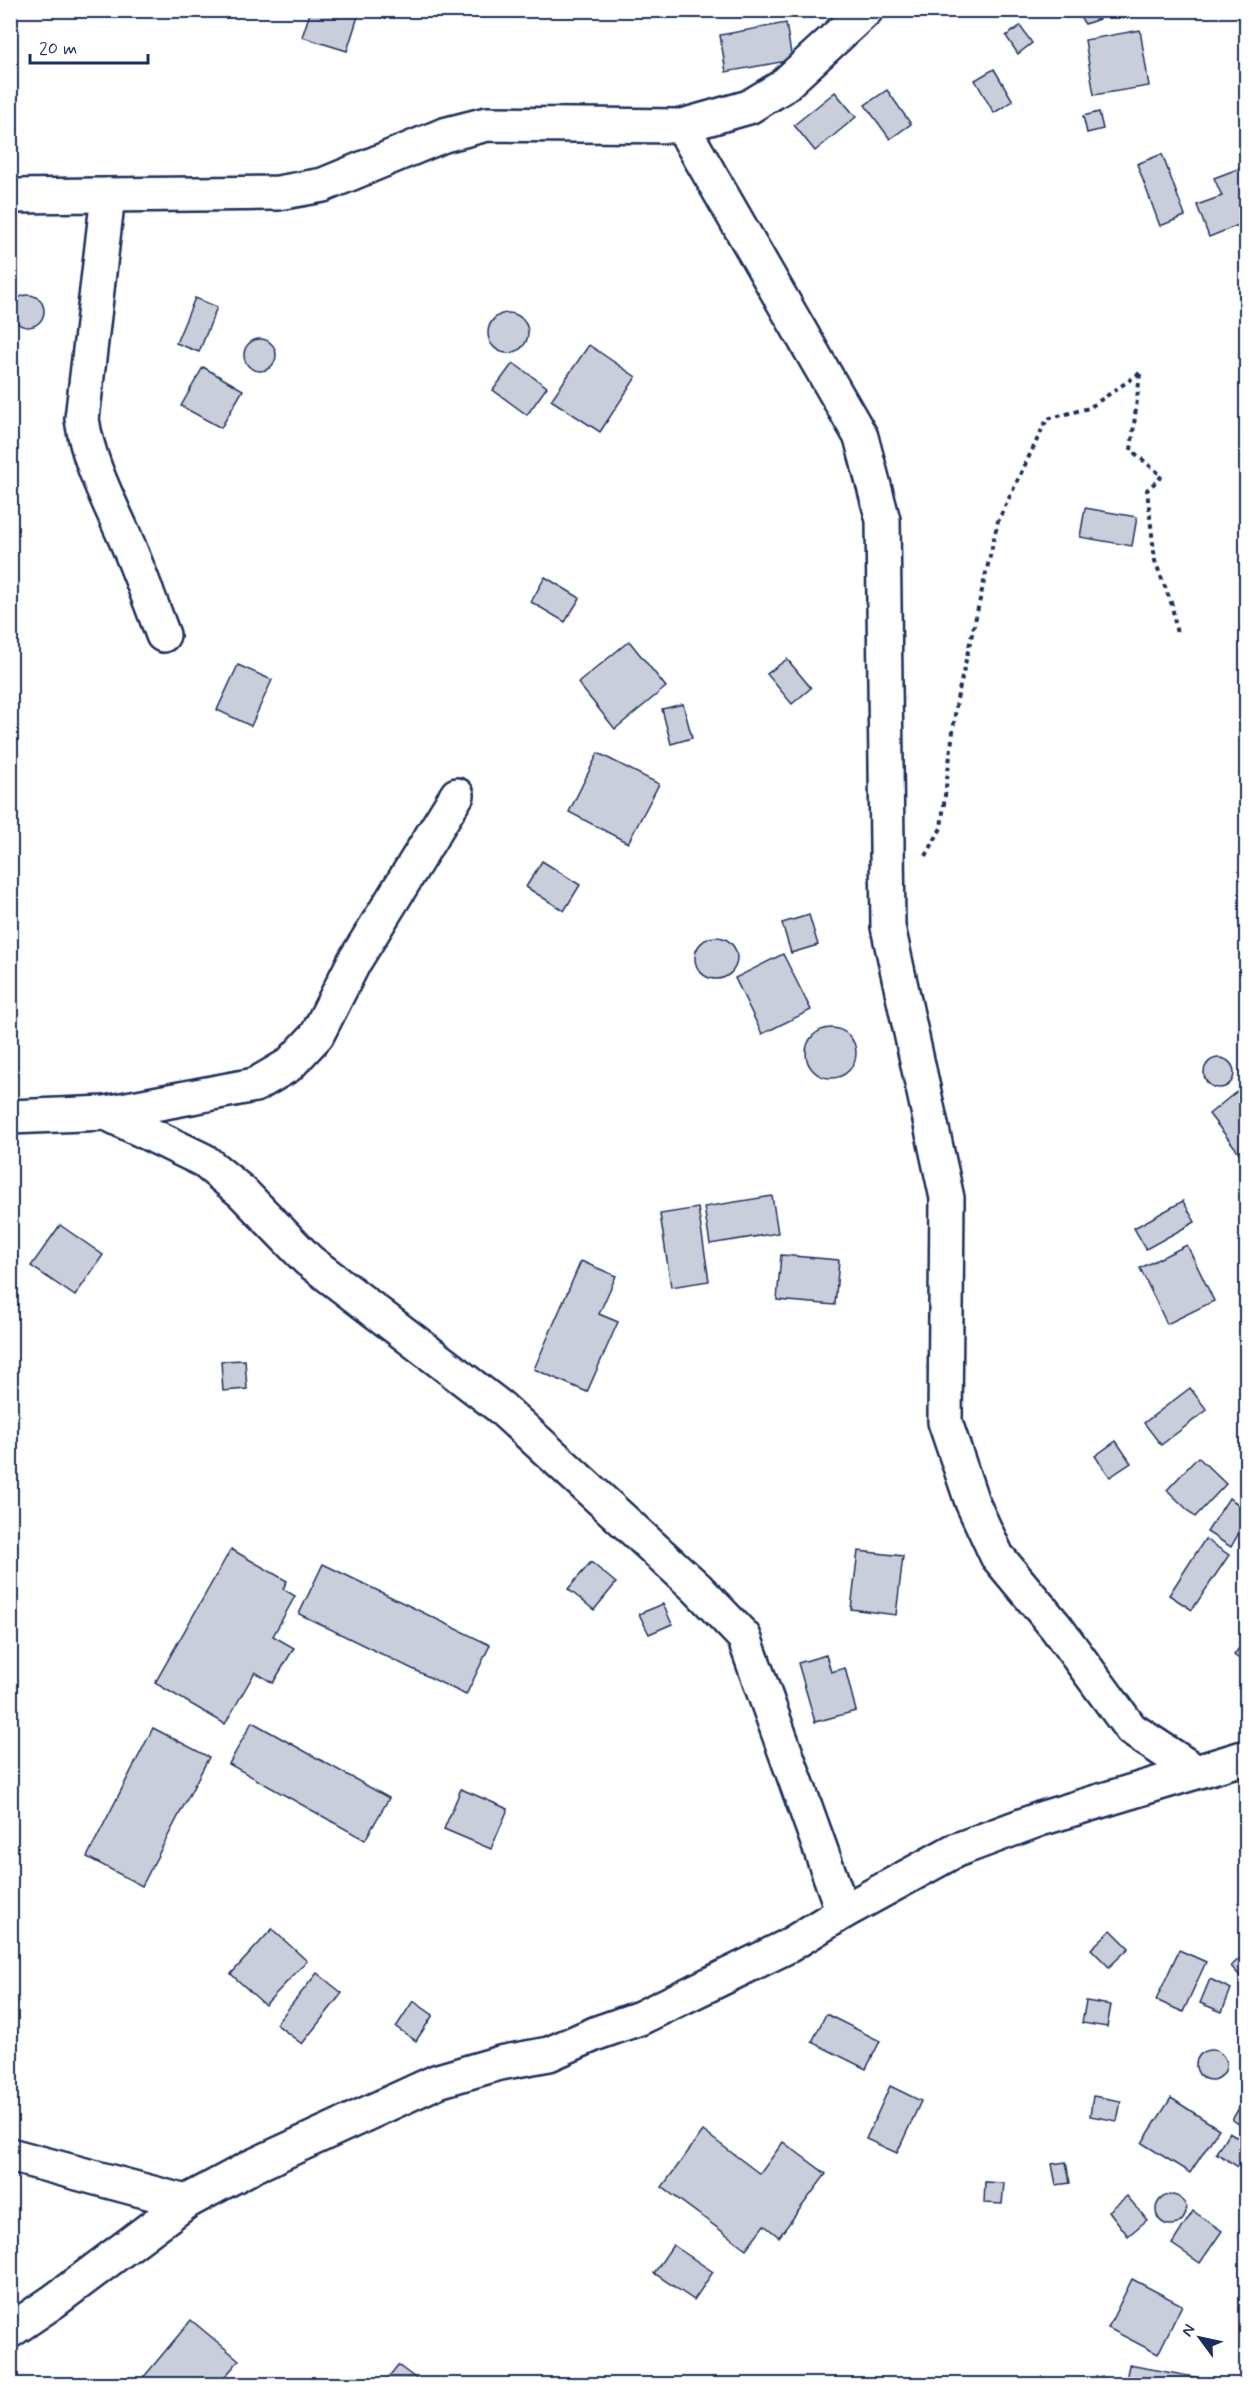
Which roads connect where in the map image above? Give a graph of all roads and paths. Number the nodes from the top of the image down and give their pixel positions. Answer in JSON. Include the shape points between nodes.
{"nodes":[{"id":1,"x":866,"y":10,"type":"edge"},
{"id":2,"x":681,"y":126,"type":"junction"},
{"id":3,"x":108,"y":195,"type":"junction"},
{"id":4,"x":10,"y":196,"type":"edge"},
{"id":5,"x":163,"y":634,"type":"dead end"},
{"id":6,"x":1176,"y":634,"type":"dead end"},
{"id":7,"x":457,"y":795,"type":"dead end"},
{"id":8,"x":925,"y":858,"type":"dead end"},
{"id":9,"x":106,"y":1113,"type":"junction"},
{"id":10,"x":10,"y":1117,"type":"edge"},
{"id":11,"x":1246,"y":1757,"type":"edge"},
{"id":12,"x":1195,"y":1772,"type":"junction"},
{"id":13,"x":843,"y":1912,"type":"junction"},
{"id":14,"x":10,"y":2155,"type":"edge"},
{"id":15,"x":186,"y":2202,"type":"junction"},
{"id":16,"x":10,"y":2331,"type":"edge"}],
"edges":[{"from":1,"to":2,"type":"street","via":[[782,87],[749,107]]},
{"from":2,"to":3,"type":"street","via":[[487,124],[444,135],[323,185],[278,193]]},
{"from":2,"to":12,"type":"street","via":[[861,437],[883,520],[888,927],[946,1198],[945,1422],[972,1502],[997,1556],[1056,1627],[1131,1729]]},
{"from":3,"to":4,"type":"street"},
{"from":3,"to":5,"type":"street","via":[[82,419],[92,461]]},
{"from":6,"to":8,"type":"path","via":[[1172,605],[1155,561],[1147,490],[1162,476],[1131,450],[1140,373],[1089,408],[1047,418],[998,520],[957,699],[941,828]]},
{"from":7,"to":9,"type":"street","via":[[354,962],[317,1035],[288,1065],[255,1085]]},
{"from":9,"to":10,"type":"street"},
{"from":9,"to":13,"type":"street","via":[[202,1160],[242,1192],[308,1260],[500,1407],[697,1588],[744,1637]]},
{"from":11,"to":12,"type":"street"},
{"from":12,"to":13,"type":"street","via":[[1040,1819],[954,1851]]},
{"from":13,"to":15,"type":"street","via":[[788,1946],[640,2018],[549,2054],[438,2081],[253,2166]]},
{"from":14,"to":15,"type":"street"},
{"from":15,"to":16,"type":"street"}]}
